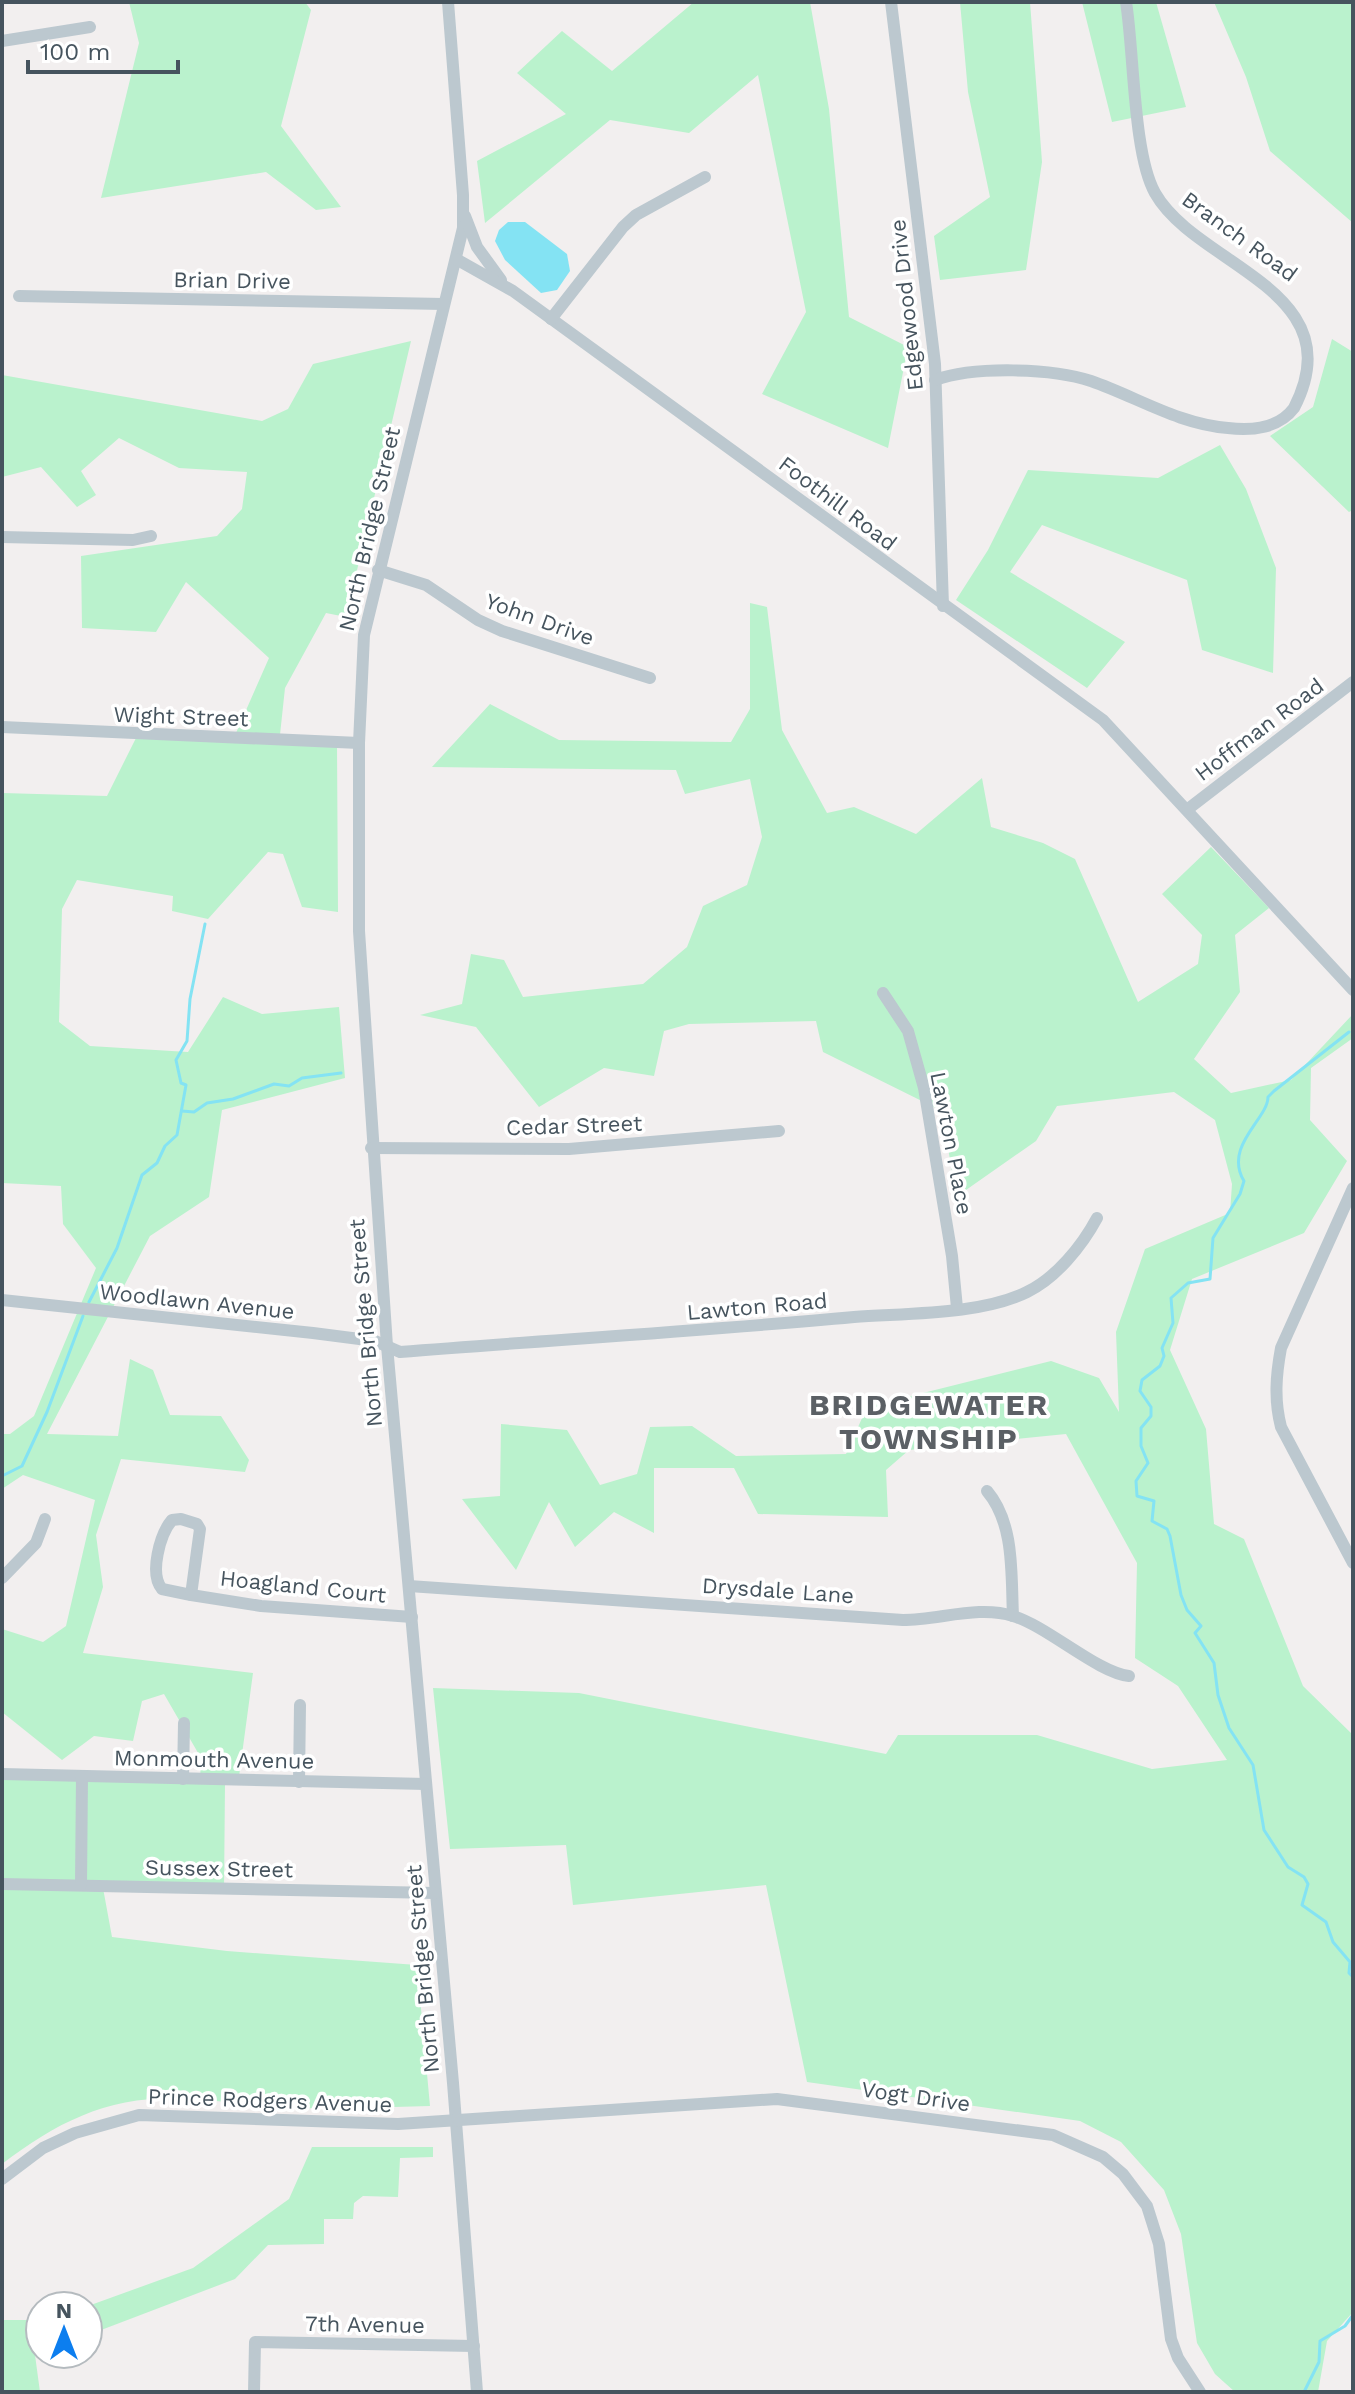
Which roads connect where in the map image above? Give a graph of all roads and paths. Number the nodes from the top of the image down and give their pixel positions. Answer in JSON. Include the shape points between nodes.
{"nodes":[{"id":1,"x":450,"y":2,"type":"edge"},
{"id":2,"x":891,"y":2,"type":"edge"},
{"id":3,"x":1126,"y":2,"type":"edge"},
{"id":4,"x":90,"y":27,"type":"dead end"},
{"id":5,"x":2,"y":41,"type":"edge"},
{"id":6,"x":705,"y":177,"type":"dead end"},
{"id":7,"x":464,"y":213,"type":"junction"},
{"id":8,"x":456,"y":259,"type":"junction"},
{"id":9,"x":513,"y":291,"type":"junction"},
{"id":10,"x":19,"y":296,"type":"dead end"},
{"id":11,"x":444,"y":304,"type":"junction"},
{"id":12,"x":551,"y":319,"type":"junction"},
{"id":13,"x":935,"y":380,"type":"junction"},
{"id":14,"x":151,"y":536,"type":"dead end"},
{"id":15,"x":2,"y":537,"type":"edge"},
{"id":16,"x":378,"y":570,"type":"junction"},
{"id":17,"x":943,"y":606,"type":"junction"},
{"id":18,"x":650,"y":678,"type":"dead end"},
{"id":19,"x":1353,"y":682,"type":"edge"},
{"id":20,"x":2,"y":727,"type":"edge"},
{"id":21,"x":359,"y":743,"type":"junction"},
{"id":22,"x":1188,"y":809,"type":"junction"},
{"id":23,"x":1353,"y":990,"type":"edge"},
{"id":24,"x":883,"y":993,"type":"dead end"},
{"id":25,"x":779,"y":1131,"type":"dead end"},
{"id":26,"x":371,"y":1148,"type":"junction"},
{"id":27,"x":1353,"y":1188,"type":"edge"},
{"id":28,"x":1097,"y":1218,"type":"dead end"},
{"id":29,"x":2,"y":1300,"type":"edge"},
{"id":30,"x":957,"y":1308,"type":"junction"},
{"id":31,"x":387,"y":1346,"type":"junction"},
{"id":32,"x":987,"y":1491,"type":"dead end"},
{"id":33,"x":45,"y":1519,"type":"dead end"},
{"id":34,"x":1353,"y":1563,"type":"edge"},
{"id":35,"x":2,"y":1578,"type":"edge"},
{"id":36,"x":409,"y":1586,"type":"junction"},
{"id":37,"x":191,"y":1595,"type":"junction"},
{"id":38,"x":1013,"y":1616,"type":"junction"},
{"id":39,"x":412,"y":1617,"type":"junction"},
{"id":40,"x":1129,"y":1676,"type":"dead end"},
{"id":41,"x":300,"y":1705,"type":"dead end"},
{"id":42,"x":184,"y":1723,"type":"dead end"},
{"id":43,"x":2,"y":1774,"type":"edge"},
{"id":44,"x":82,"y":1776,"type":"junction"},
{"id":45,"x":183,"y":1779,"type":"junction"},
{"id":46,"x":299,"y":1782,"type":"junction"},
{"id":47,"x":426,"y":1784,"type":"junction"},
{"id":48,"x":2,"y":1884,"type":"edge"},
{"id":49,"x":81,"y":1885,"type":"junction"},
{"id":50,"x":435,"y":1893,"type":"junction"},
{"id":51,"x":456,"y":2122,"type":"junction"},
{"id":52,"x":2,"y":2179,"type":"edge"},
{"id":53,"x":474,"y":2346,"type":"junction"},
{"id":54,"x":254,"y":2392,"type":"edge"},
{"id":55,"x":477,"y":2392,"type":"edge"},
{"id":56,"x":1200,"y":2392,"type":"edge"}],
"edges":[{"from":1,"to":7,"type":"street"},
{"from":2,"to":13,"type":"street","name":"Edgewood Drive"},
{"from":3,"to":13,"type":"street","name":"Branch Road","via":[[1141,140],[1154,192],[1172,215],[1292,297],[1316,334],[1315,365],[1295,407],[1274,424],[1239,430],[1169,415],[1091,381],[1060,374],[992,371]]},
{"from":4,"to":5,"type":"street"},
{"from":6,"to":12,"type":"street","via":[[636,215]]},
{"from":7,"to":8,"type":"street"},
{"from":7,"to":9,"type":"street","via":[[485,260]]},
{"from":8,"to":9,"type":"street","name":"Foothill Road"},
{"from":8,"to":11,"type":"street","name":"North Bridge Street"},
{"from":9,"to":12,"type":"street","name":"Foothill Road"},
{"from":10,"to":11,"type":"street","name":"Brian Drive"},
{"from":11,"to":16,"type":"street","name":"North Bridge Street"},
{"from":12,"to":17,"type":"street","name":"Foothill Road"},
{"from":13,"to":17,"type":"street","name":"Edgewood Drive"},
{"from":14,"to":15,"type":"street"},
{"from":16,"to":18,"type":"street","name":"Yohn Drive","via":[[444,594],[487,625]]},
{"from":16,"to":21,"type":"street","name":"North Bridge Street","via":[[364,635]]},
{"from":17,"to":22,"type":"street","name":"Foothill Road","via":[[1103,720]]},
{"from":19,"to":22,"type":"street","name":"Hoffman Road"},
{"from":20,"to":21,"type":"street","name":"Wight Street"},
{"from":21,"to":26,"type":"street","name":"North Bridge Street","via":[[359,931]]},
{"from":22,"to":23,"type":"street","name":"Foothill Road"},
{"from":24,"to":30,"type":"street","name":"Lawton Place","via":[[908,1031],[924,1088]]},
{"from":25,"to":26,"type":"street","name":"Cedar Street","via":[[569,1149]]},
{"from":26,"to":31,"type":"street","name":"North Bridge Street"},
{"from":27,"to":34,"type":"street","via":[[1281,1348],[1276,1408],[1306,1480]]},
{"from":28,"to":30,"type":"street","name":"Lawton Road","via":[[1086,1238],[1043,1282],[1007,1299]]},
{"from":29,"to":31,"type":"street","name":"Woodlawn Avenue","via":[[313,1333]]},
{"from":30,"to":31,"type":"street","name":"Lawton Road","via":[[404,1352]]},
{"from":31,"to":36,"type":"street","name":"North Bridge Street"},
{"from":32,"to":38,"type":"street","via":[[1003,1520]]},
{"from":33,"to":35,"type":"street","via":[[36,1543]]},
{"from":36,"to":38,"type":"street","name":"Drysdale Lane","via":[[903,1620],[980,1612]]},
{"from":36,"to":39,"type":"street","name":"North Bridge Street"},
{"from":37,"to":37,"type":"street","name":"Hoagland Court","via":[[200,1529],[190,1521],[172,1520],[163,1535],[158,1584]]},
{"from":37,"to":39,"type":"street","name":"Hoagland Court","via":[[261,1606]]},
{"from":38,"to":40,"type":"street","name":"Drysdale Lane"},
{"from":39,"to":47,"type":"street","name":"North Bridge Street"},
{"from":41,"to":46,"type":"street"},
{"from":42,"to":45,"type":"street"},
{"from":43,"to":44,"type":"street","name":"Monmouth Avenue"},
{"from":44,"to":45,"type":"street","name":"Monmouth Avenue"},
{"from":44,"to":49,"type":"street"},
{"from":45,"to":46,"type":"street","name":"Monmouth Avenue"},
{"from":46,"to":47,"type":"street","name":"Monmouth Avenue"},
{"from":47,"to":50,"type":"street","name":"North Bridge Street"},
{"from":48,"to":49,"type":"street","name":"Sussex Street"},
{"from":49,"to":50,"type":"street","name":"Sussex Street"},
{"from":50,"to":51,"type":"street","name":"North Bridge Street"},
{"from":51,"to":52,"type":"street","name":"Prince Rodgers Avenue","via":[[139,2115],[75,2133],[43,2148]]},
{"from":51,"to":53,"type":"street","name":"North Bridge Street"},
{"from":51,"to":56,"type":"street","name":"Vogt Drive","via":[[777,2099],[1076,2142],[1123,2174],[1147,2206],[1159,2244],[1171,2339]]},
{"from":53,"to":54,"type":"street","name":"7th Avenue","via":[[255,2342]]},
{"from":53,"to":55,"type":"street","name":"North Bridge Street"}]}
